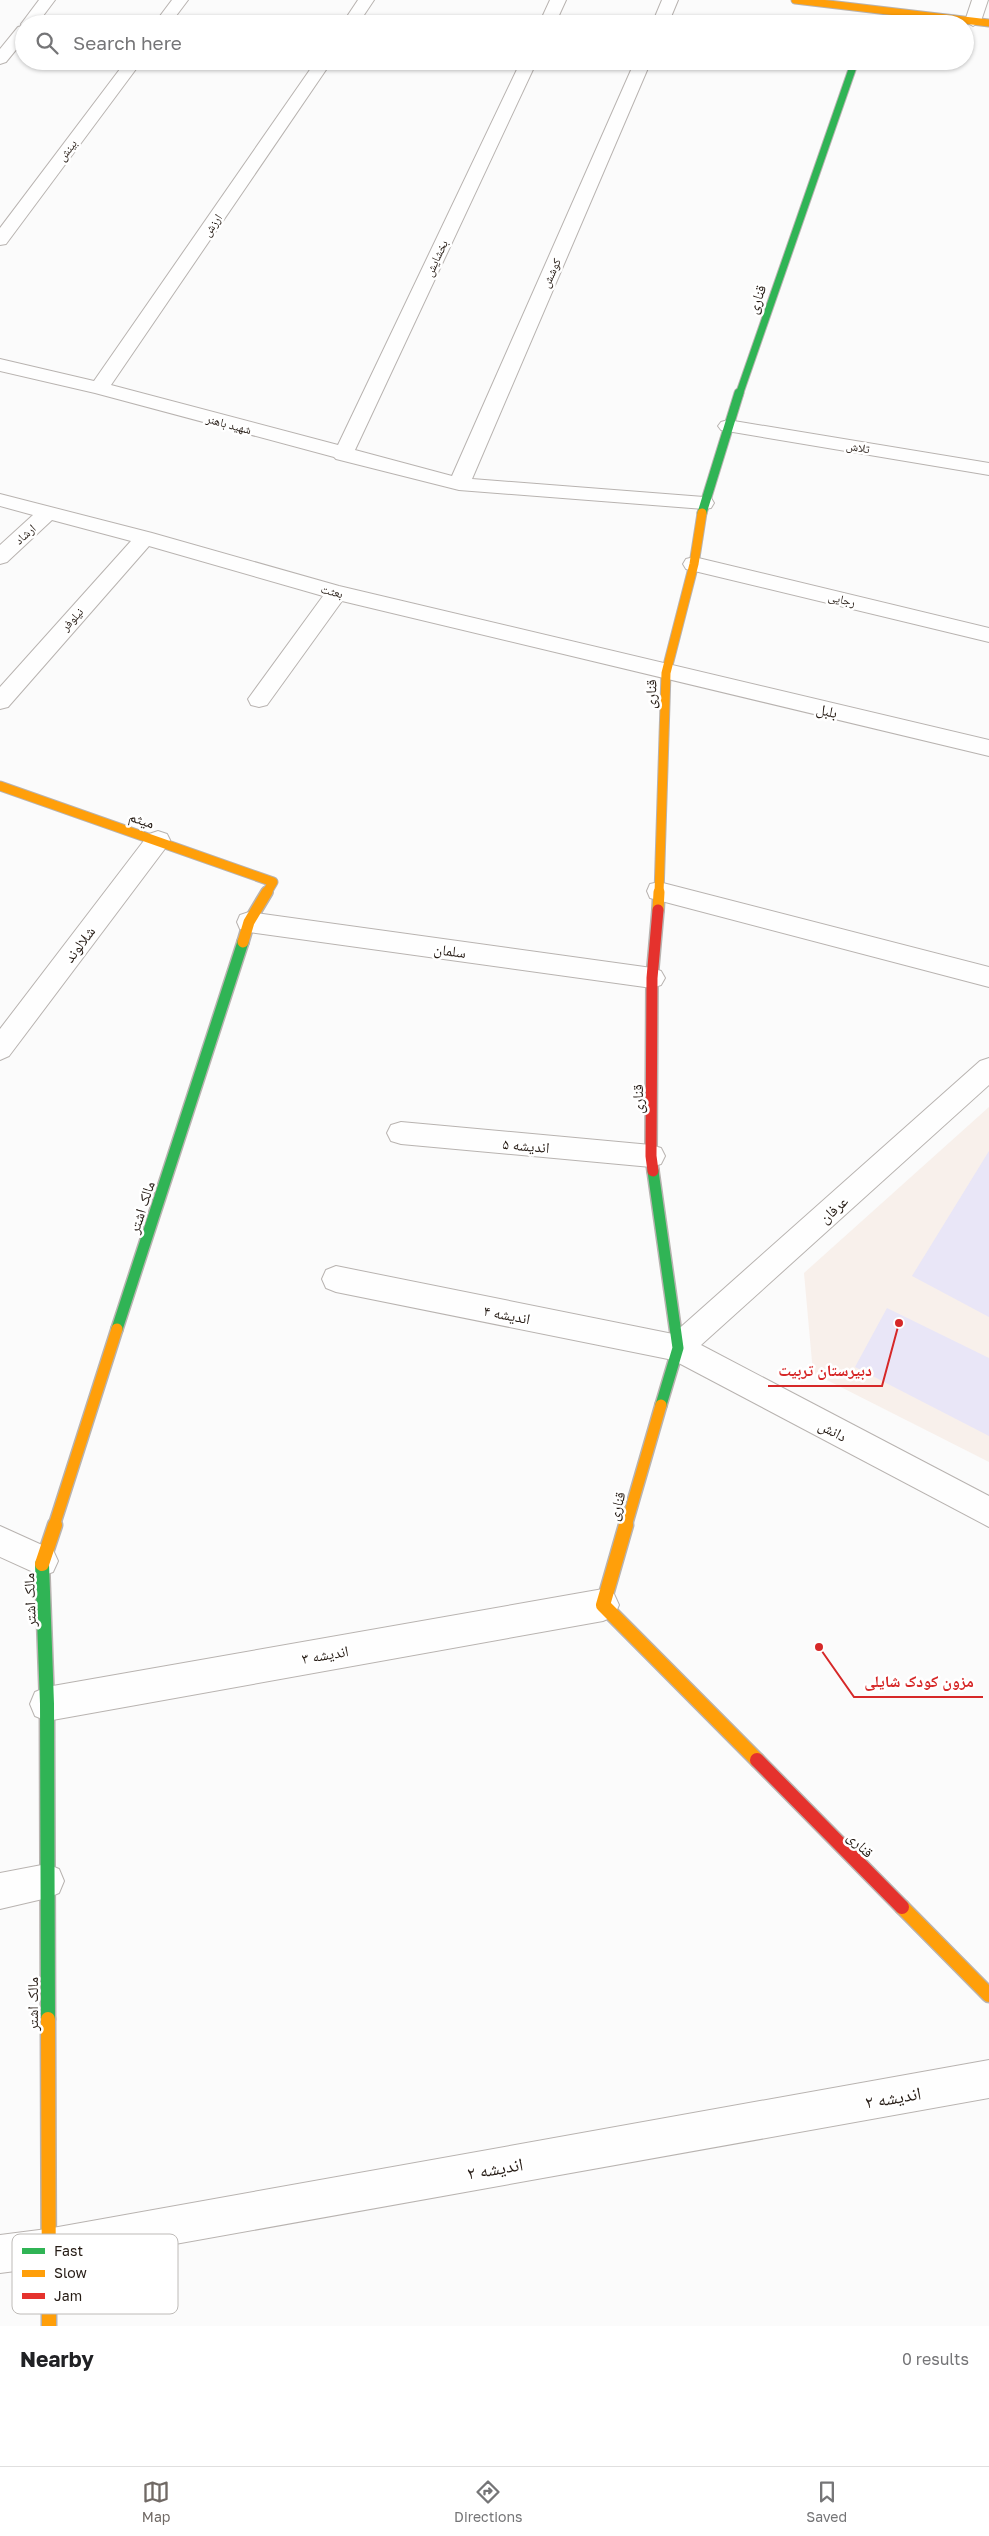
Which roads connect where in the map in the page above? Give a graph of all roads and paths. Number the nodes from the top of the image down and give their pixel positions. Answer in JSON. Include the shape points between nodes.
{"nodes":[{"id":1,"x":47,"y":0,"type":"edge"},
{"id":2,"x":180,"y":0,"type":"edge"},
{"id":3,"x":366,"y":0,"type":"edge"},
{"id":4,"x":558,"y":0,"type":"edge"},
{"id":5,"x":670,"y":0,"type":"edge"},
{"id":6,"x":795,"y":0,"type":"edge"},
{"id":7,"x":980,"y":0,"type":"edge"},
{"id":8,"x":820,"y":1,"type":"edge"},
{"id":9,"x":873,"y":10,"type":"junction"},
{"id":10,"x":36,"y":15,"type":"edge"},
{"id":11,"x":169,"y":15,"type":"edge"},
{"id":12,"x":356,"y":15,"type":"edge"},
{"id":13,"x":551,"y":15,"type":"edge"},
{"id":14,"x":664,"y":15,"type":"edge"},
{"id":15,"x":871,"y":15,"type":"edge"},
{"id":16,"x":918,"y":15,"type":"edge"},
{"id":17,"x":974,"y":18,"type":"edge"},
{"id":18,"x":974,"y":21,"type":"edge"},
{"id":19,"x":989,"y":23,"type":"edge"},
{"id":20,"x":15,"y":41,"type":"edge"},
{"id":21,"x":0,"y":59,"type":"edge"},
{"id":22,"x":127,"y":70,"type":"edge"},
{"id":23,"x":318,"y":70,"type":"edge"},
{"id":24,"x":525,"y":70,"type":"edge"},
{"id":25,"x":640,"y":70,"type":"edge"},
{"id":26,"x":852,"y":70,"type":"edge"},
{"id":27,"x":0,"y":240,"type":"edge"},
{"id":28,"x":0,"y":365,"type":"edge"},
{"id":29,"x":99,"y":388,"type":"junction"},
{"id":30,"x":728,"y":426,"type":"junction"},
{"id":31,"x":343,"y":455,"type":"junction"},
{"id":32,"x":989,"y":469,"type":"edge"},
{"id":33,"x":459,"y":484,"type":"junction"},
{"id":34,"x":0,"y":500,"type":"edge"},
{"id":35,"x":704,"y":503,"type":"junction"},
{"id":36,"x":49,"y":512,"type":"junction"},
{"id":37,"x":145,"y":538,"type":"junction"},
{"id":38,"x":0,"y":557,"type":"edge"},
{"id":39,"x":694,"y":564,"type":"junction"},
{"id":40,"x":337,"y":593,"type":"junction"},
{"id":41,"x":989,"y":635,"type":"edge"},
{"id":42,"x":666,"y":673,"type":"junction"},
{"id":43,"x":259,"y":699,"type":"dead end"},
{"id":44,"x":0,"y":701,"type":"edge"},
{"id":45,"x":989,"y":748,"type":"edge"},
{"id":46,"x":0,"y":786,"type":"edge"},
{"id":47,"x":158,"y":840,"type":"junction"},
{"id":48,"x":273,"y":882,"type":"joint"},
{"id":49,"x":659,"y":892,"type":"junction"},
{"id":50,"x":249,"y":922,"type":"junction"},
{"id":51,"x":989,"y":977,"type":"edge"},
{"id":52,"x":652,"y":978,"type":"junction"},
{"id":53,"x":0,"y":1049,"type":"edge"},
{"id":54,"x":989,"y":1069,"type":"edge"},
{"id":55,"x":401,"y":1133,"type":"dead end"},
{"id":56,"x":652,"y":1156,"type":"junction"},
{"id":57,"x":336,"y":1280,"type":"dead end"},
{"id":58,"x":678,"y":1348,"type":"junction"},
{"id":59,"x":989,"y":1512,"type":"edge"},
{"id":60,"x":0,"y":1541,"type":"edge"},
{"id":61,"x":42,"y":1561,"type":"junction"},
{"id":62,"x":603,"y":1604,"type":"junction"},
{"id":63,"x":48,"y":1704,"type":"junction"},
{"id":64,"x":47,"y":1881,"type":"junction"},
{"id":65,"x":0,"y":1891,"type":"edge"},
{"id":66,"x":989,"y":1995,"type":"edge"},
{"id":67,"x":989,"y":2079,"type":"edge"},
{"id":68,"x":47,"y":2234,"type":"edge"},
{"id":69,"x":125,"y":2234,"type":"edge"}],
"edges":[{"from":1,"to":10,"type":"street"},
{"from":2,"to":11,"type":"street"},
{"from":3,"to":12,"type":"street"},
{"from":4,"to":13,"type":"street"},
{"from":5,"to":14,"type":"street"},
{"from":6,"to":8,"type":"street"},
{"from":7,"to":17,"type":"street"},
{"from":8,"to":9,"type":"street"},
{"from":9,"to":15,"type":"street"},
{"from":9,"to":16,"type":"street"},
{"from":18,"to":19,"type":"street"},
{"from":20,"to":21,"type":"street"},
{"from":22,"to":27,"type":"street","name":"بینش"},
{"from":23,"to":29,"type":"street","name":"ارزش"},
{"from":24,"to":31,"type":"street","name":"بخشایش"},
{"from":25,"to":33,"type":"street","name":"کوشش"},
{"from":26,"to":30,"type":"street","name":"قناری"},
{"from":28,"to":29,"type":"street","name":"شهید باهنر"},
{"from":29,"to":31,"type":"street","name":"شهید باهنر"},
{"from":30,"to":32,"type":"street","name":"تلاش"},
{"from":30,"to":35,"type":"street","name":"قناری"},
{"from":31,"to":33,"type":"street","name":"شهید باهنر"},
{"from":33,"to":35,"type":"street","name":"شهید باهنر"},
{"from":34,"to":36,"type":"street","name":"بعثت"},
{"from":35,"to":39,"type":"street","name":"قناری"},
{"from":36,"to":37,"type":"street","name":"بعثت"},
{"from":36,"to":38,"type":"street","name":"ارشاد"},
{"from":37,"to":40,"type":"street","name":"بعثت"},
{"from":37,"to":44,"type":"street","name":"نیلوفر"},
{"from":39,"to":41,"type":"street","name":"رجایی"},
{"from":39,"to":42,"type":"street","name":"قناری"},
{"from":40,"to":42,"type":"street","name":"بعثت"},
{"from":40,"to":43,"type":"street"},
{"from":42,"to":45,"type":"street","name":"بلبل"},
{"from":42,"to":49,"type":"street","name":"قناری"},
{"from":46,"to":47,"type":"street","name":"میثم"},
{"from":47,"to":48,"type":"street","name":"میثم"},
{"from":47,"to":53,"type":"street","name":"شلالوند"},
{"from":48,"to":50,"type":"street","name":"مالک اشتر"},
{"from":49,"to":51,"type":"street"},
{"from":49,"to":52,"type":"street","name":"قناری"},
{"from":50,"to":52,"type":"street","name":"سلمان"},
{"from":50,"to":61,"type":"street","name":"مالک اشتر"},
{"from":52,"to":56,"type":"street","name":"قناری"},
{"from":54,"to":58,"type":"street","name":"عرفان"},
{"from":55,"to":56,"type":"street","name":"اندیشه ۵"},
{"from":56,"to":58,"type":"street","name":"قناری"},
{"from":57,"to":58,"type":"street","name":"اندیشه ۴"},
{"from":58,"to":59,"type":"street","name":"دانش"},
{"from":58,"to":62,"type":"street","name":"قناری"},
{"from":60,"to":61,"type":"street"},
{"from":61,"to":63,"type":"street","name":"مالک اشتر"},
{"from":62,"to":63,"type":"street","name":"اندیشه ۳"},
{"from":62,"to":66,"type":"street","name":"قناری"},
{"from":63,"to":64,"type":"street","name":"مالک اشتر"},
{"from":64,"to":65,"type":"street"},
{"from":64,"to":68,"type":"street","name":"مالک اشتر"},
{"from":67,"to":69,"type":"street","name":"اندیشه ۲"}]}
